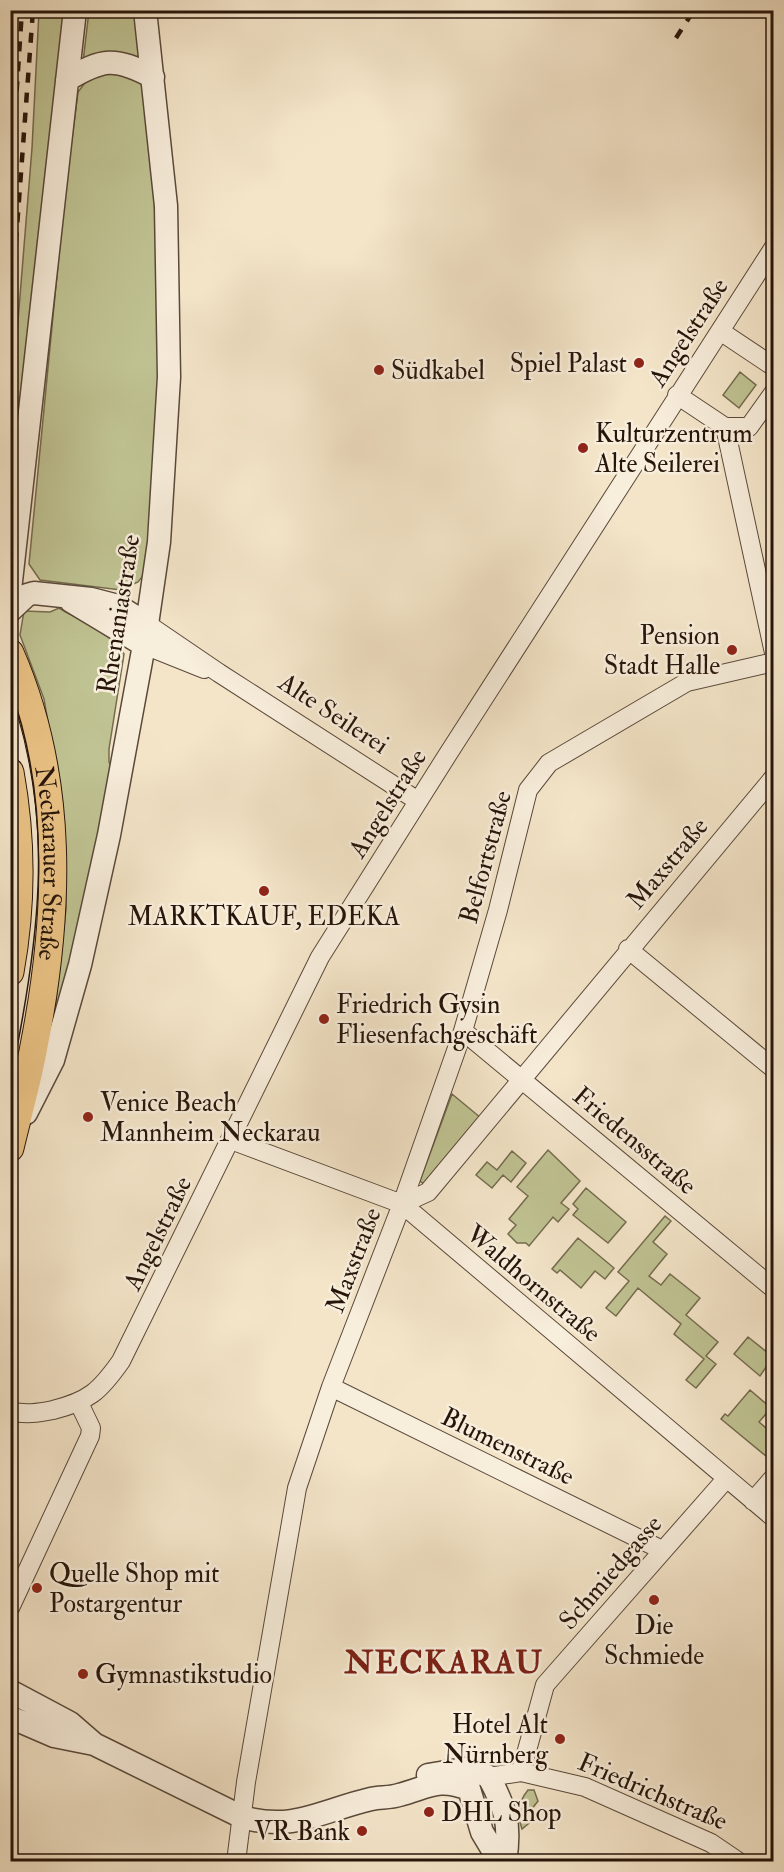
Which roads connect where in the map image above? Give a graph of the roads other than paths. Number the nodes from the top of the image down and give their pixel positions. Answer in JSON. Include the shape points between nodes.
{"nodes":[{"id":1,"x":75,"y":10,"type":"edge"},
{"id":2,"x":145,"y":10,"type":"edge"},
{"id":3,"x":153,"y":77,"type":"junction"},
{"id":4,"x":67,"y":80,"type":"junction"},
{"id":5,"x":774,"y":247,"type":"edge"},
{"id":6,"x":720,"y":331,"type":"junction"},
{"id":7,"x":774,"y":367,"type":"edge"},
{"id":8,"x":774,"y":392,"type":"edge"},
{"id":9,"x":677,"y":395,"type":"junction"},
{"id":10,"x":725,"y":428,"type":"junction"},
{"id":11,"x":14,"y":564,"type":"junction"},
{"id":12,"x":10,"y":590,"type":"edge"},
{"id":13,"x":34,"y":593,"type":"junction"},
{"id":14,"x":10,"y":611,"type":"edge"},
{"id":15,"x":146,"y":634,"type":"junction"},
{"id":16,"x":10,"y":653,"type":"edge"},
{"id":17,"x":774,"y":653,"type":"edge"},
{"id":18,"x":774,"y":662,"type":"edge"},
{"id":19,"x":11,"y":777,"type":"edge"},
{"id":20,"x":774,"y":777,"type":"edge"},
{"id":21,"x":418,"y":801,"type":"junction"},
{"id":22,"x":628,"y":949,"type":"junction"},
{"id":23,"x":10,"y":972,"type":"edge"},
{"id":24,"x":464,"y":1031,"type":"junction"},
{"id":25,"x":774,"y":1069,"type":"edge"},
{"id":26,"x":522,"y":1080,"type":"junction"},
{"id":27,"x":231,"y":1140,"type":"junction"},
{"id":28,"x":11,"y":1144,"type":"edge"},
{"id":29,"x":402,"y":1204,"type":"junction"},
{"id":30,"x":774,"y":1288,"type":"edge"},
{"id":31,"x":331,"y":1388,"type":"junction"},
{"id":32,"x":80,"y":1403,"type":"junction"},
{"id":33,"x":10,"y":1411,"type":"edge"},
{"id":34,"x":774,"y":1477,"type":"edge"},
{"id":35,"x":726,"y":1479,"type":"junction"},
{"id":36,"x":753,"y":1501,"type":"junction"},
{"id":37,"x":774,"y":1518,"type":"edge"},
{"id":38,"x":662,"y":1550,"type":"junction"},
{"id":39,"x":10,"y":1608,"type":"edge"},
{"id":40,"x":10,"y":1691,"type":"edge"},
{"id":41,"x":10,"y":1717,"type":"edge"},
{"id":42,"x":94,"y":1744,"type":"junction"},
{"id":43,"x":521,"y":1772,"type":"junction"},
{"id":44,"x":489,"y":1777,"type":"junction"},
{"id":45,"x":469,"y":1789,"type":"junction"},
{"id":46,"x":372,"y":1798,"type":"junction"},
{"id":47,"x":242,"y":1817,"type":"junction"},
{"id":48,"x":236,"y":1862,"type":"edge"},
{"id":49,"x":500,"y":1862,"type":"edge"},
{"id":50,"x":505,"y":1862,"type":"edge"},
{"id":51,"x":739,"y":1862,"type":"edge"}],
"edges":[{"from":1,"to":4,"type":"street"},
{"from":2,"to":3,"type":"street","name":"Rhenaniastraße"},
{"from":3,"to":4,"type":"street","via":[[130,65],[108,61],[90,65]]},
{"from":3,"to":15,"type":"street","name":"Rhenaniastraße","via":[[166,206],[169,377],[159,542]]},
{"from":4,"to":11,"type":"street"},
{"from":5,"to":6,"type":"street","name":"Angelstraße"},
{"from":6,"to":7,"type":"street"},
{"from":6,"to":9,"type":"street","name":"Angelstraße"},
{"from":8,"to":10,"type":"street","via":[[749,427]]},
{"from":9,"to":10,"type":"street"},
{"from":9,"to":21,"type":"street","name":"Angelstraße"},
{"from":10,"to":17,"type":"street"},
{"from":11,"to":12,"type":"street"},
{"from":11,"to":13,"type":"street"},
{"from":13,"to":14,"type":"street"},
{"from":13,"to":15,"type":"street","name":"Alte Seilerei","via":[[67,598]]},
{"from":15,"to":21,"type":"street","name":"Alte Seilerei","via":[[178,660],[219,674]]},
{"from":15,"to":28,"type":"street","name":"Rhenaniastraße","via":[[109,835],[80,965],[52,1060]]},
{"from":16,"to":28,"type":"main road","name":"Neckarauer Straße","via":[[24,684],[51,798],[53,895],[50,949],[34,1046]]},
{"from":18,"to":24,"type":"street","name":"Belfortstraße","via":[[687,682],[549,763],[533,781]]},
{"from":19,"to":23,"type":"main road","name":"Neckarauer Straße","via":[[18,832],[19,892]]},
{"from":20,"to":22,"type":"street","name":"Maxstraße"},
{"from":21,"to":27,"type":"street","name":"Angelstraße","via":[[320,957]]},
{"from":22,"to":25,"type":"street"},
{"from":22,"to":26,"type":"street","name":"Maxstraße"},
{"from":24,"to":26,"type":"street","name":"Friedensstraße"},
{"from":24,"to":29,"type":"street","name":"Belfortstraße"},
{"from":26,"to":29,"type":"street","name":"Maxstraße","via":[[428,1192]]},
{"from":26,"to":30,"type":"street","name":"Friedensstraße"},
{"from":27,"to":29,"type":"street","name":"Waldhornstraße"},
{"from":27,"to":32,"type":"street","name":"Angelstraße","via":[[121,1361],[101,1387]]},
{"from":29,"to":31,"type":"street","name":"Maxstraße"},
{"from":29,"to":35,"type":"street","name":"Waldhornstraße"},
{"from":31,"to":38,"type":"street","name":"Blumenstraße"},
{"from":31,"to":47,"type":"street","name":"Maxstraße","via":[[297,1488]]},
{"from":32,"to":33,"type":"street","name":"Angelstraße","via":[[40,1413]]},
{"from":32,"to":39,"type":"street","via":[[91,1428],[90,1436]]},
{"from":34,"to":36,"type":"street"},
{"from":35,"to":36,"type":"street","name":"Waldhornstraße"},
{"from":35,"to":38,"type":"street","name":"Schmiedgasse"},
{"from":36,"to":37,"type":"street","name":"Waldhornstraße"},
{"from":38,"to":43,"type":"street","name":"Schmiedgasse","via":[[545,1685]]},
{"from":40,"to":42,"type":"street","name":"Friedrichstraße","via":[[70,1723]]},
{"from":41,"to":42,"type":"street","name":"Friedrichstraße","via":[[54,1736]]},
{"from":42,"to":47,"type":"street","name":"Friedrichstraße"},
{"from":43,"to":44,"type":"street","name":"Friedrichstraße"},
{"from":43,"to":51,"type":"street","name":"Friedrichstraße","via":[[585,1787],[711,1843]]},
{"from":44,"to":45,"type":"street"},
{"from":44,"to":46,"type":"street","name":"Friedrichstraße","via":[[470,1768],[440,1771],[384,1789]]},
{"from":44,"to":50,"type":"street","via":[[505,1806],[509,1835]]},
{"from":45,"to":46,"type":"street","name":"Friedrichstraße","via":[[443,1782],[392,1797]]},
{"from":45,"to":49,"type":"street","via":[[482,1832]]},
{"from":46,"to":47,"type":"street","name":"Friedrichstraße","via":[[292,1822]]},
{"from":47,"to":48,"type":"street","name":"Maxstraße"}]}
